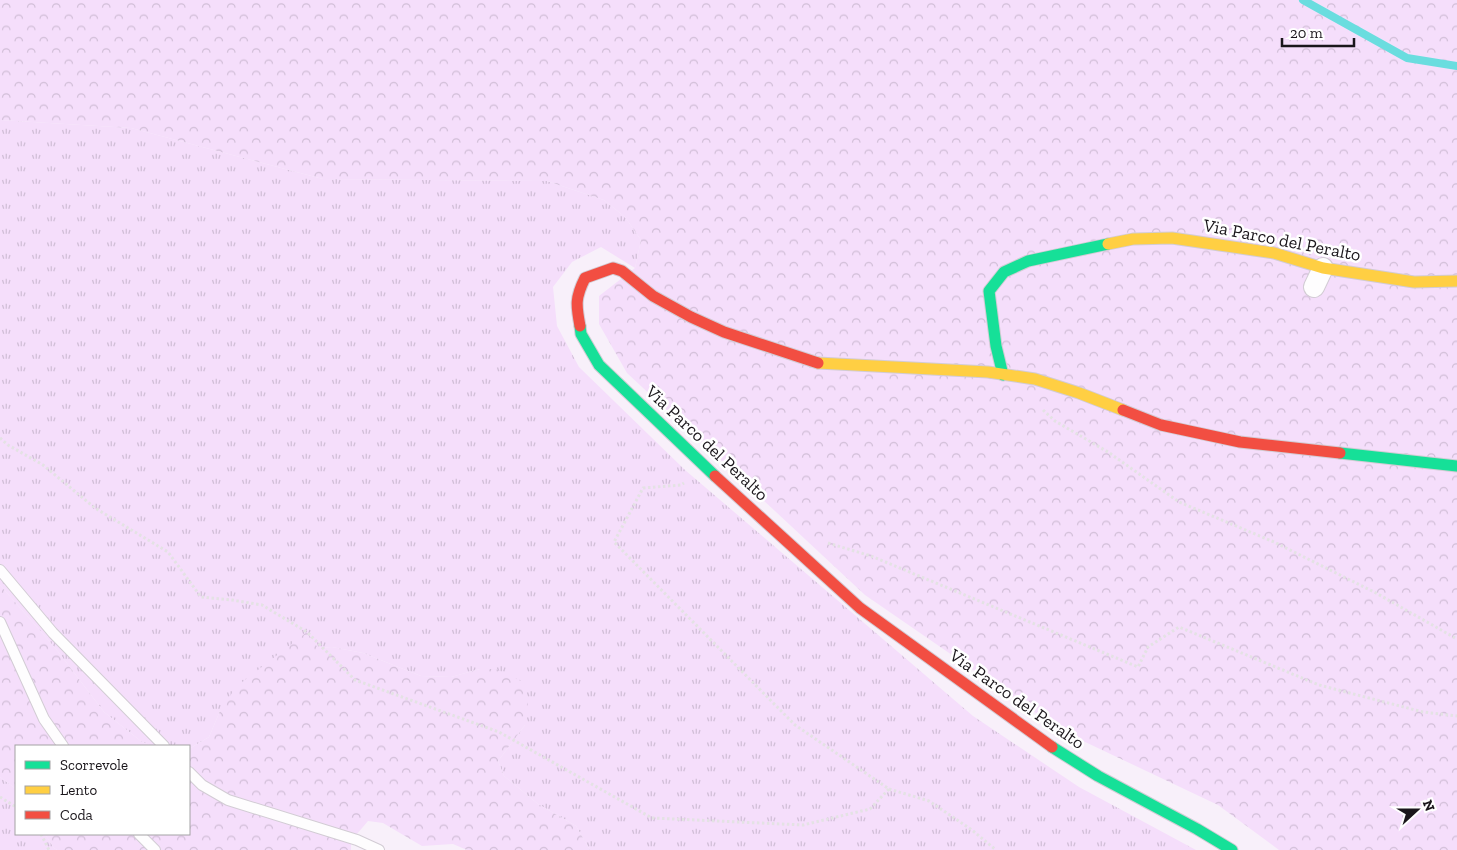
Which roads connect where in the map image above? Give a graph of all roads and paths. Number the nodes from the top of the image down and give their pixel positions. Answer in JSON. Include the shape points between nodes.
{"nodes":[{"id":1,"x":1323,"y":268,"type":"junction"},
{"id":2,"x":1457,"y":281,"type":"edge"},
{"id":3,"x":1314,"y":287,"type":"dead end"},
{"id":4,"x":1003,"y":375,"type":"junction"},
{"id":5,"x":1040,"y":407,"type":"dead end"},
{"id":6,"x":0,"y":438,"type":"edge"},
{"id":7,"x":704,"y":466,"type":"junction"},
{"id":8,"x":1457,"y":466,"type":"edge"},
{"id":9,"x":820,"y":541,"type":"dead end"},
{"id":10,"x":0,"y":570,"type":"edge"},
{"id":11,"x":0,"y":622,"type":"edge"},
{"id":12,"x":1457,"y":639,"type":"edge"},
{"id":13,"x":1457,"y":716,"type":"edge"},
{"id":14,"x":62,"y":745,"type":"edge"},
{"id":15,"x":163,"y":745,"type":"edge"},
{"id":16,"x":190,"y":773,"type":"edge"},
{"id":17,"x":890,"y":789,"type":"junction"},
{"id":18,"x":0,"y":797,"type":"edge"},
{"id":19,"x":15,"y":805,"type":"edge"},
{"id":20,"x":42,"y":835,"type":"edge"},
{"id":21,"x":140,"y":835,"type":"edge"},
{"id":22,"x":49,"y":850,"type":"edge"},
{"id":23,"x":155,"y":850,"type":"edge"},
{"id":24,"x":379,"y":850,"type":"edge"},
{"id":25,"x":996,"y":850,"type":"edge"},
{"id":26,"x":1232,"y":850,"type":"edge"}],
"edges":[{"from":1,"to":2,"type":"street","name":"Via Parco del Peralto","via":[[1414,282]]},
{"from":1,"to":3,"type":"street"},
{"from":1,"to":4,"type":"street","name":"Via Parco del Peralto","via":[[1274,253],[1172,238],[1133,239],[1028,261],[1004,272],[989,291]]},
{"from":4,"to":7,"type":"street","name":"Via Parco del Peralto","via":[[817,363],[724,332],[691,317],[653,296],[622,271],[613,268],[585,278],[578,292],[576,307],[581,334],[599,366]]},
{"from":4,"to":8,"type":"street","name":"Via Parco del Peralto","via":[[1035,379],[1161,425],[1240,442]]},
{"from":5,"to":12,"type":"path","via":[[1180,502],[1274,542],[1376,593]]},
{"from":6,"to":17,"type":"path","via":[[43,465],[95,508],[168,552],[201,597],[262,605],[307,632],[354,680],[499,732],[652,818],[803,825],[870,809]]},
{"from":7,"to":17,"type":"path","via":[[681,485],[643,488],[614,542],[795,725]]},
{"from":7,"to":26,"type":"street","name":"Via Parco del Peralto","via":[[860,608],[1037,737],[1098,776]]},
{"from":9,"to":13,"type":"path","via":[[871,556],[1138,667],[1148,647],[1179,627],[1319,685],[1423,712]]},
{"from":10,"to":15,"type":"lane","via":[[53,633]]},
{"from":11,"to":14,"type":"lane","via":[[44,719]]},
{"from":16,"to":24,"type":"lane","via":[[202,785],[228,800],[357,840]]},
{"from":17,"to":25,"type":"path","via":[[929,801]]},
{"from":18,"to":19,"type":"path"},
{"from":20,"to":22,"type":"path"},
{"from":21,"to":23,"type":"lane"}]}
